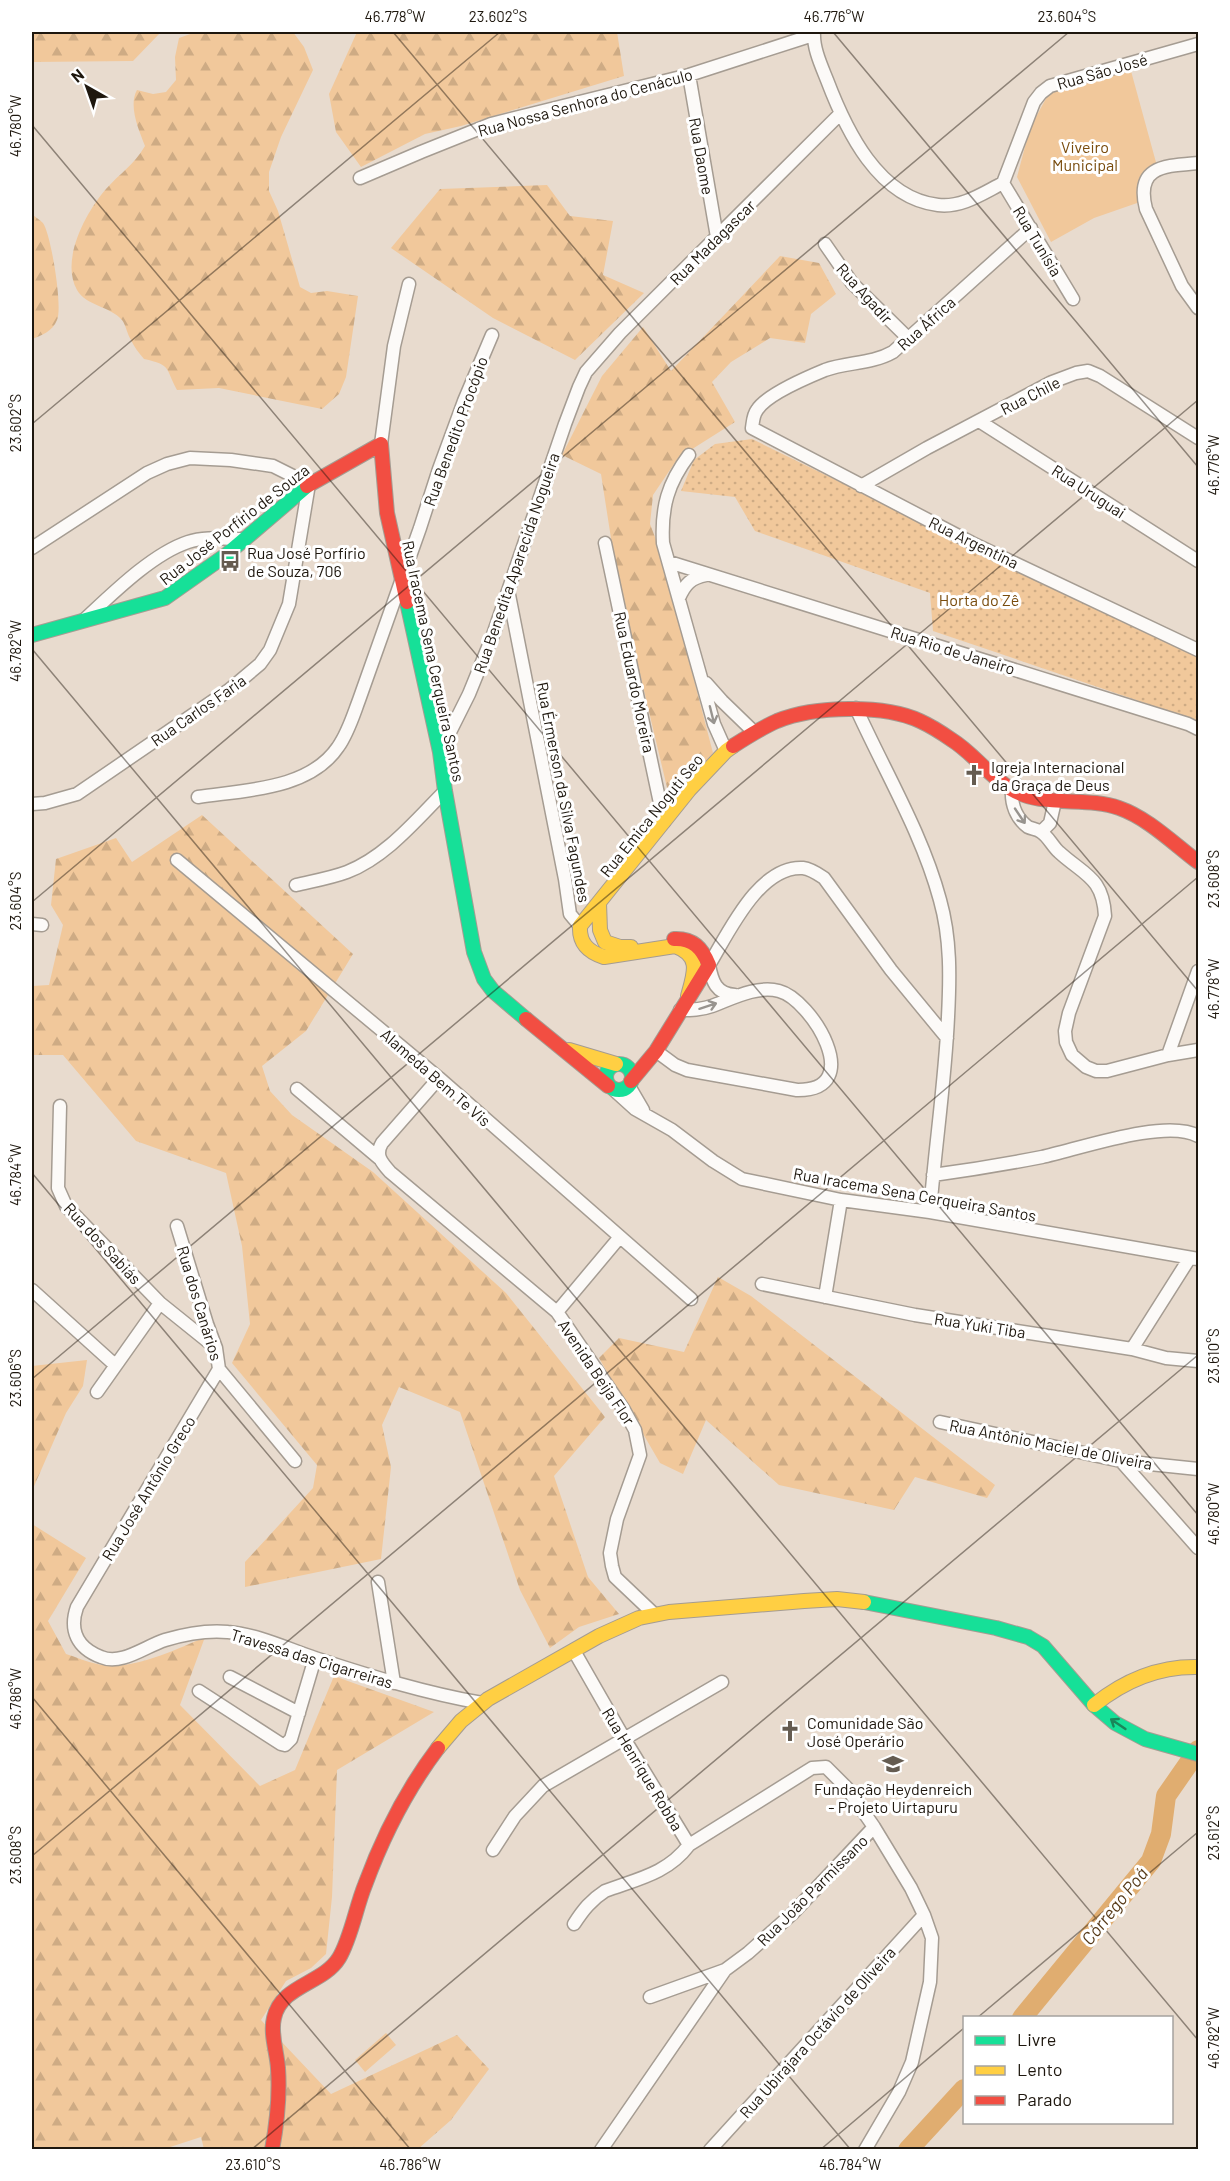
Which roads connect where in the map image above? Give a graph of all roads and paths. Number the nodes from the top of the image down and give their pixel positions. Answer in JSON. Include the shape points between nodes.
{"nodes":[{"id":1,"x":813,"y":33,"type":"edge"},
{"id":2,"x":1198,"y":44,"type":"edge"},
{"id":3,"x":689,"y":75,"type":"junction"},
{"id":4,"x":840,"y":114,"type":"junction"},
{"id":5,"x":1198,"y":163,"type":"edge"},
{"id":6,"x":360,"y":178,"type":"dead end"},
{"id":7,"x":1003,"y":183,"type":"junction"},
{"id":8,"x":1031,"y":228,"type":"junction"},
{"id":9,"x":717,"y":237,"type":"junction"},
{"id":10,"x":825,"y":244,"type":"dead end"},
{"id":11,"x":409,"y":284,"type":"dead end"},
{"id":12,"x":1073,"y":299,"type":"dead end"},
{"id":13,"x":1198,"y":308,"type":"edge"},
{"id":14,"x":492,"y":335,"type":"dead end"},
{"id":15,"x":909,"y":339,"type":"junction"},
{"id":16,"x":586,"y":372,"type":"joint"},
{"id":17,"x":979,"y":421,"type":"junction"},
{"id":18,"x":752,"y":428,"type":"joint"},
{"id":19,"x":1198,"y":438,"type":"edge"},
{"id":20,"x":381,"y":444,"type":"junction"},
{"id":21,"x":689,"y":454,"type":"dead end"},
{"id":22,"x":309,"y":484,"type":"junction"},
{"id":23,"x":861,"y":486,"type":"junction"},
{"id":24,"x":420,"y":528,"type":"junction"},
{"id":25,"x":244,"y":539,"type":"junction"},
{"id":26,"x":605,"y":543,"type":"dead end"},
{"id":27,"x":32,"y":548,"type":"edge"},
{"id":28,"x":394,"y":549,"type":"junction"},
{"id":29,"x":1198,"y":561,"type":"edge"},
{"id":30,"x":669,"y":562,"type":"junction"},
{"id":31,"x":706,"y":575,"type":"junction"},
{"id":32,"x":402,"y":577,"type":"junction"},
{"id":33,"x":508,"y":594,"type":"junction"},
{"id":34,"x":679,"y":598,"type":"junction"},
{"id":35,"x":410,"y":611,"type":"junction"},
{"id":36,"x":83,"y":621,"type":"junction"},
{"id":37,"x":383,"y":631,"type":"junction"},
{"id":38,"x":32,"y":635,"type":"edge"},
{"id":39,"x":1198,"y":650,"type":"edge"},
{"id":40,"x":702,"y":677,"type":"junction"},
{"id":41,"x":856,"y":708,"type":"junction"},
{"id":42,"x":1198,"y":729,"type":"edge"},
{"id":43,"x":754,"y":732,"type":"junction"},
{"id":44,"x":726,"y":751,"type":"junction"},
{"id":45,"x":440,"y":752,"type":"junction"},
{"id":46,"x":1012,"y":790,"type":"junction"},
{"id":47,"x":445,"y":791,"type":"junction"},
{"id":48,"x":198,"y":797,"type":"dead end"},
{"id":49,"x":1055,"y":801,"type":"junction"},
{"id":50,"x":32,"y":804,"type":"edge"},
{"id":51,"x":664,"y":822,"type":"junction"},
{"id":52,"x":1041,"y":832,"type":"junction"},
{"id":53,"x":177,"y":860,"type":"dead end"},
{"id":54,"x":1198,"y":862,"type":"edge"},
{"id":55,"x":296,"y":885,"type":"dead end"},
{"id":56,"x":599,"y":903,"type":"junction"},
{"id":57,"x":580,"y":926,"type":"junction"},
{"id":58,"x":709,"y":965,"type":"junction"},
{"id":59,"x":1198,"y":971,"type":"edge"},
{"id":60,"x":688,"y":996,"type":"junction"},
{"id":61,"x":735,"y":996,"type":"junction"},
{"id":62,"x":680,"y":1010,"type":"junction"},
{"id":63,"x":947,"y":1038,"type":"junction"},
{"id":64,"x":559,"y":1047,"type":"junction"},
{"id":65,"x":1198,"y":1050,"type":"edge"},
{"id":66,"x":656,"y":1051,"type":"junction"},
{"id":67,"x":1168,"y":1055,"type":"junction"},
{"id":68,"x":618,"y":1064,"type":"junction"},
{"id":69,"x":439,"y":1078,"type":"junction"},
{"id":70,"x":630,"y":1083,"type":"junction"},
{"id":71,"x":611,"y":1088,"type":"junction"},
{"id":72,"x":297,"y":1089,"type":"dead end"},
{"id":73,"x":60,"y":1106,"type":"dead end"},
{"id":74,"x":646,"y":1114,"type":"junction"},
{"id":75,"x":1198,"y":1136,"type":"edge"},
{"id":76,"x":379,"y":1157,"type":"junction"},
{"id":77,"x":933,"y":1175,"type":"junction"},
{"id":78,"x":841,"y":1200,"type":"junction"},
{"id":79,"x":930,"y":1212,"type":"junction"},
{"id":80,"x":177,"y":1226,"type":"dead end"},
{"id":81,"x":619,"y":1238,"type":"junction"},
{"id":82,"x":1194,"y":1259,"type":"edge"},
{"id":83,"x":762,"y":1284,"type":"dead end"},
{"id":84,"x":32,"y":1290,"type":"edge"},
{"id":85,"x":825,"y":1297,"type":"junction"},
{"id":86,"x":691,"y":1299,"type":"dead end"},
{"id":87,"x":160,"y":1303,"type":"junction"},
{"id":88,"x":557,"y":1312,"type":"junction"},
{"id":89,"x":216,"y":1348,"type":"junction"},
{"id":90,"x":1132,"y":1349,"type":"junction"},
{"id":91,"x":1198,"y":1361,"type":"edge"},
{"id":92,"x":115,"y":1365,"type":"junction"},
{"id":93,"x":219,"y":1369,"type":"junction"},
{"id":94,"x":97,"y":1392,"type":"dead end"},
{"id":95,"x":940,"y":1422,"type":"dead end"},
{"id":96,"x":295,"y":1461,"type":"dead end"},
{"id":97,"x":1121,"y":1461,"type":"junction"},
{"id":98,"x":1198,"y":1469,"type":"edge"},
{"id":99,"x":1198,"y":1548,"type":"edge"},
{"id":100,"x":378,"y":1582,"type":"dead end"},
{"id":101,"x":77,"y":1606,"type":"joint"},
{"id":102,"x":654,"y":1614,"type":"junction"},
{"id":103,"x":574,"y":1651,"type":"junction"},
{"id":104,"x":315,"y":1658,"type":"junction"},
{"id":105,"x":1198,"y":1667,"type":"edge"},
{"id":106,"x":230,"y":1677,"type":"dead end"},
{"id":107,"x":722,"y":1682,"type":"dead end"},
{"id":108,"x":394,"y":1683,"type":"junction"},
{"id":109,"x":199,"y":1691,"type":"dead end"},
{"id":110,"x":482,"y":1703,"type":"junction"},
{"id":111,"x":1094,"y":1705,"type":"junction"},
{"id":112,"x":299,"y":1713,"type":"junction"},
{"id":113,"x":625,"y":1740,"type":"junction"},
{"id":114,"x":1198,"y":1754,"type":"edge"},
{"id":115,"x":874,"y":1827,"type":"junction"},
{"id":116,"x":689,"y":1845,"type":"junction"},
{"id":117,"x":493,"y":1850,"type":"dead end"},
{"id":118,"x":924,"y":1915,"type":"junction"},
{"id":119,"x":574,"y":1924,"type":"dead end"},
{"id":120,"x":725,"y":1970,"type":"junction"},
{"id":121,"x":650,"y":1997,"type":"dead end"},
{"id":122,"x":272,"y":2150,"type":"edge"},
{"id":123,"x":601,"y":2150,"type":"edge"},
{"id":124,"x":710,"y":2150,"type":"edge"},
{"id":125,"x":865,"y":2150,"type":"edge"}],
"edges":[{"from":1,"to":3,"type":"street","name":"Rua Nossa Senhora do Cenáculo"},
{"from":1,"to":4,"type":"street"},
{"from":2,"to":7,"type":"street","name":"Rua São José","via":[[1050,86],[1034,102]]},
{"from":3,"to":6,"type":"street","name":"Rua Nossa Senhora do Cenáculo","via":[[492,124]]},
{"from":3,"to":9,"type":"street","name":"Rua Daome"},
{"from":4,"to":7,"type":"street","via":[[879,171],[910,196],[953,205]]},
{"from":4,"to":9,"type":"street","name":"Rua Madagascar"},
{"from":5,"to":13,"type":"street","via":[[1152,172],[1145,178],[1143,196],[1182,286]]},
{"from":7,"to":8,"type":"street","name":"Rua Tunísia"},
{"from":8,"to":12,"type":"street","name":"Rua Tunísia"},
{"from":8,"to":15,"type":"street","name":"Rua África"},
{"from":9,"to":16,"type":"street","name":"Rua Madagascar"},
{"from":10,"to":15,"type":"street","name":"Rua Agadir","via":[[852,283]]},
{"from":11,"to":20,"type":"street","name":"Rua Iracema Sena Cerqueira Santos","via":[[394,346]]},
{"from":14,"to":24,"type":"street","name":"Rua Benedito Procópio","via":[[457,420]]},
{"from":15,"to":18,"type":"street","name":"Rua África","via":[[886,356],[825,370],[776,395],[756,411]]},
{"from":16,"to":33,"type":"street","name":"Rua Benedita Aparecida Nogueira"},
{"from":17,"to":19,"type":"street","name":"Rua Chile","via":[[1052,382],[1088,371]]},
{"from":17,"to":23,"type":"street","name":"Rua Chile"},
{"from":17,"to":29,"type":"street","name":"Rua Uruguai"},
{"from":18,"to":23,"type":"street","name":"Rua Argentina"},
{"from":20,"to":22,"type":"main road","name":"Rua José Porfírio de Souza"},
{"from":20,"to":28,"type":"main road","name":"Rua Iracema Sena Cerqueira Santos"},
{"from":21,"to":30,"type":"street","via":[[667,494],[662,522]]},
{"from":22,"to":25,"type":"main road","name":"Rua José Porfírio de Souza"},
{"from":22,"to":27,"type":"street","via":[[273,466],[190,458],[147,472]]},
{"from":22,"to":50,"type":"street","name":"Rua Carlos Faria","via":[[289,604],[260,664],[229,690],[77,794]]},
{"from":23,"to":39,"type":"street","name":"Rua Argentina"},
{"from":24,"to":28,"type":"street","name":"Rua Benedito Procópio","via":[[406,544]]},
{"from":24,"to":32,"type":"street","name":"Rua Benedito Procópio"},
{"from":25,"to":36,"type":"main road","name":"Rua José Porfírio de Souza","via":[[165,598]]},
{"from":25,"to":36,"type":"street","via":[[204,539],[178,547],[144,568]]},
{"from":26,"to":51,"type":"street","name":"Rua Eduardo Moreira"},
{"from":28,"to":32,"type":"main road","name":"Rua Iracema Sena Cerqueira Santos"},
{"from":30,"to":31,"type":"street","name":"Rua Rio de Janeiro"},
{"from":30,"to":34,"type":"street"},
{"from":31,"to":34,"type":"street","via":[[687,583]]},
{"from":31,"to":42,"type":"street","name":"Rua Rio de Janeiro"},
{"from":32,"to":35,"type":"main road","name":"Rua Iracema Sena Cerqueira Santos"},
{"from":32,"to":37,"type":"street","name":"Rua Benedito Procópio"},
{"from":33,"to":45,"type":"street","name":"Rua Benedita Aparecida Nogueira","via":[[469,694]]},
{"from":33,"to":57,"type":"street","name":"Rua Érmerson da Silva Fagundes","via":[[570,914]]},
{"from":34,"to":40,"type":"street"},
{"from":35,"to":37,"type":"street","via":[[396,617]]},
{"from":35,"to":45,"type":"main road","name":"Rua Iracema Sena Cerqueira Santos"},
{"from":36,"to":38,"type":"main road","name":"Rua José Porfírio de Souza"},
{"from":37,"to":48,"type":"street","name":"Rua Benedito Procópio","via":[[346,734],[327,760],[296,780]]},
{"from":40,"to":43,"type":"street"},
{"from":40,"to":44,"type":"street","one_way":true,"via":[[714,724]]},
{"from":41,"to":43,"type":"main road","name":"Rua Emica Noguti Seo","via":[[799,715]]},
{"from":41,"to":46,"type":"main road","name":"Rua Emica Noguti Seo","via":[[900,714],[935,729],[974,756]]},
{"from":41,"to":63,"type":"street","via":[[916,833],[941,901],[950,970]]},
{"from":43,"to":44,"type":"main road","name":"Rua Emica Noguti Seo"},
{"from":44,"to":51,"type":"main road","name":"Rua Emica Noguti Seo"},
{"from":45,"to":47,"type":"main road","name":"Rua Iracema Sena Cerqueira Santos"},
{"from":46,"to":49,"type":"main road"},
{"from":46,"to":52,"type":"street","one_way":true,"via":[[1021,821]]},
{"from":47,"to":55,"type":"street","via":[[388,847],[362,865]]},
{"from":47,"to":64,"type":"main road","name":"Rua Iracema Sena Cerqueira Santos","via":[[479,968],[493,991]]},
{"from":49,"to":52,"type":"street","via":[[1050,823]]},
{"from":49,"to":54,"type":"main road","via":[[1119,808],[1154,827]]},
{"from":51,"to":56,"type":"main road","name":"Rua Emica Noguti Seo"},
{"from":52,"to":67,"type":"street","via":[[1063,856],[1095,880],[1105,902],[1105,916],[1067,1022],[1067,1047],[1078,1060],[1096,1071],[1124,1068]]},
{"from":53,"to":69,"type":"street","name":"Alameda Bem Te Vis"},
{"from":56,"to":57,"type":"main road","name":"Rua Emica Noguti Seo"},
{"from":56,"to":58,"type":"main road","name":"Rua Érmerson da Silva Fagundes","via":[[600,936],[612,947],[631,948],[687,939],[702,949]]},
{"from":57,"to":60,"type":"main road","name":"Rua Érmerson da Silva Fagundes","via":[[583,945],[604,957],[683,948],[695,964]]},
{"from":58,"to":60,"type":"main road"},
{"from":58,"to":61,"type":"street","via":[[716,987]]},
{"from":58,"to":63,"type":"street","via":[[754,894],[768,880],[790,870],[812,870],[838,894],[891,970]]},
{"from":59,"to":67,"type":"street"},
{"from":60,"to":62,"type":"main road"},
{"from":62,"to":61,"type":"street","one_way":true,"via":[[712,1006]]},
{"from":61,"to":66,"type":"street","via":[[778,991],[801,1007],[829,1050],[832,1069],[822,1084],[810,1090],[797,1090],[687,1070]]},
{"from":62,"to":66,"type":"main road"},
{"from":63,"to":77,"type":"street"},
{"from":64,"to":68,"type":"main road","name":"Rua Iracema Sena Cerqueira Santos"},
{"from":64,"to":71,"type":"main road","name":"Rua Iracema Sena Cerqueira Santos"},
{"from":65,"to":67,"type":"street"},
{"from":66,"to":68,"type":"main road"},
{"from":66,"to":70,"type":"main road"},
{"from":68,"to":70,"type":"main road","via":[[630,1071]]},
{"from":68,"to":71,"type":"main road","via":[[606,1073]]},
{"from":69,"to":76,"type":"street","via":[[382,1143]]},
{"from":69,"to":81,"type":"street","name":"Alameda Bem Te Vis"},
{"from":70,"to":71,"type":"main road","via":[[624,1089]]},
{"from":70,"to":74,"type":"street","name":"Rua Iracema Sena Cerqueira Santos"},
{"from":71,"to":74,"type":"street","name":"Rua Iracema Sena Cerqueira Santos"},
{"from":72,"to":76,"type":"street","name":"Avenida Beija Flor"},
{"from":73,"to":87,"type":"street","name":"Rua dos Sabiás","via":[[57,1176],[63,1201]]},
{"from":74,"to":78,"type":"street","name":"Rua Iracema Sena Cerqueira Santos","via":[[742,1179]]},
{"from":75,"to":77,"type":"street","name":"Rua Iracema Sena Cerqueira Santos","via":[[1163,1130],[1032,1159]]},
{"from":76,"to":88,"type":"street","name":"Avenida Beija Flor","via":[[390,1172]]},
{"from":77,"to":79,"type":"street"},
{"from":78,"to":79,"type":"street","name":"Rua Iracema Sena Cerqueira Santos"},
{"from":78,"to":85,"type":"street"},
{"from":79,"to":82,"type":"street","name":"Rua Iracema Sena Cerqueira Santos"},
{"from":80,"to":89,"type":"street","name":"Rua dos Canários"},
{"from":81,"to":86,"type":"street","name":"Alameda Bem Te Vis"},
{"from":81,"to":88,"type":"street"},
{"from":82,"to":90,"type":"street"},
{"from":83,"to":85,"type":"street","name":"Rua Yuki Tiba"},
{"from":84,"to":92,"type":"street"},
{"from":85,"to":90,"type":"street","name":"Rua Yuki Tiba"},
{"from":87,"to":89,"type":"street","name":"Rua dos Sabiás"},
{"from":87,"to":92,"type":"street"},
{"from":88,"to":102,"type":"street","name":"Avenida Beija Flor","via":[[635,1430],[640,1455],[617,1519],[610,1553],[615,1577]]},
{"from":89,"to":93,"type":"street","name":"Rua dos Canários"},
{"from":90,"to":91,"type":"street","name":"Rua Yuki Tiba"},
{"from":92,"to":94,"type":"street"},
{"from":93,"to":96,"type":"street","name":"Rua dos Canários"},
{"from":93,"to":101,"type":"street","name":"Rua José Antônio Greco"},
{"from":95,"to":97,"type":"street","name":"Rua Antônio Maciel de Oliveira"},
{"from":97,"to":98,"type":"street","name":"Rua Antônio Maciel de Oliveira"},
{"from":97,"to":99,"type":"street"},
{"from":100,"to":108,"type":"street"},
{"from":101,"to":104,"type":"street","name":"Travessa das Cigarreiras","via":[[73,1630],[90,1652],[103,1659],[202,1632],[229,1632]]},
{"from":102,"to":103,"type":"main road","via":[[640,1617]]},
{"from":102,"to":111,"type":"main road","via":[[834,1599],[996,1628],[1037,1641]]},
{"from":103,"to":110,"type":"main road"},
{"from":103,"to":113,"type":"street","name":"Rua Henrique Robba"},
{"from":104,"to":108,"type":"street","name":"Travessa das Cigarreiras"},
{"from":104,"to":112,"type":"street"},
{"from":105,"to":111,"type":"main road","via":[[1164,1669],[1133,1680]]},
{"from":106,"to":112,"type":"street"},
{"from":107,"to":113,"type":"street"},
{"from":108,"to":110,"type":"street","name":"Travessa das Cigarreiras"},
{"from":109,"to":112,"type":"street","via":[[281,1744],[291,1739]]},
{"from":110,"to":122,"type":"main road","via":[[450,1734],[397,1811],[363,1888],[339,1959],[278,2006],[273,2030],[279,2079],[278,2117]]},
{"from":114,"to":111,"type":"main road","one_way":true,"via":[[1128,1731]]},
{"from":113,"to":116,"type":"street","name":"Rua Henrique Robba"},
{"from":113,"to":117,"type":"street","via":[[543,1786],[515,1816]]},
{"from":115,"to":116,"type":"street","name":"Rua Henrique Robba","via":[[840,1780],[826,1767],[819,1766],[775,1789]]},
{"from":115,"to":118,"type":"street","name":"Rua Henrique Robba"},
{"from":115,"to":120,"type":"street","name":"Rua João Parmissano","via":[[792,1914]]},
{"from":116,"to":119,"type":"street","via":[[680,1858],[664,1869],[596,1897]]},
{"from":118,"to":124,"type":"street","name":"Rua Ubirajara Octávio de Oliveira"},
{"from":118,"to":125,"type":"street","name":"Rua Henrique Robba","via":[[932,1938],[930,1982],[912,2062]]},
{"from":120,"to":121,"type":"street","name":"Rua João Parmissano"},
{"from":120,"to":123,"type":"street"}]}
